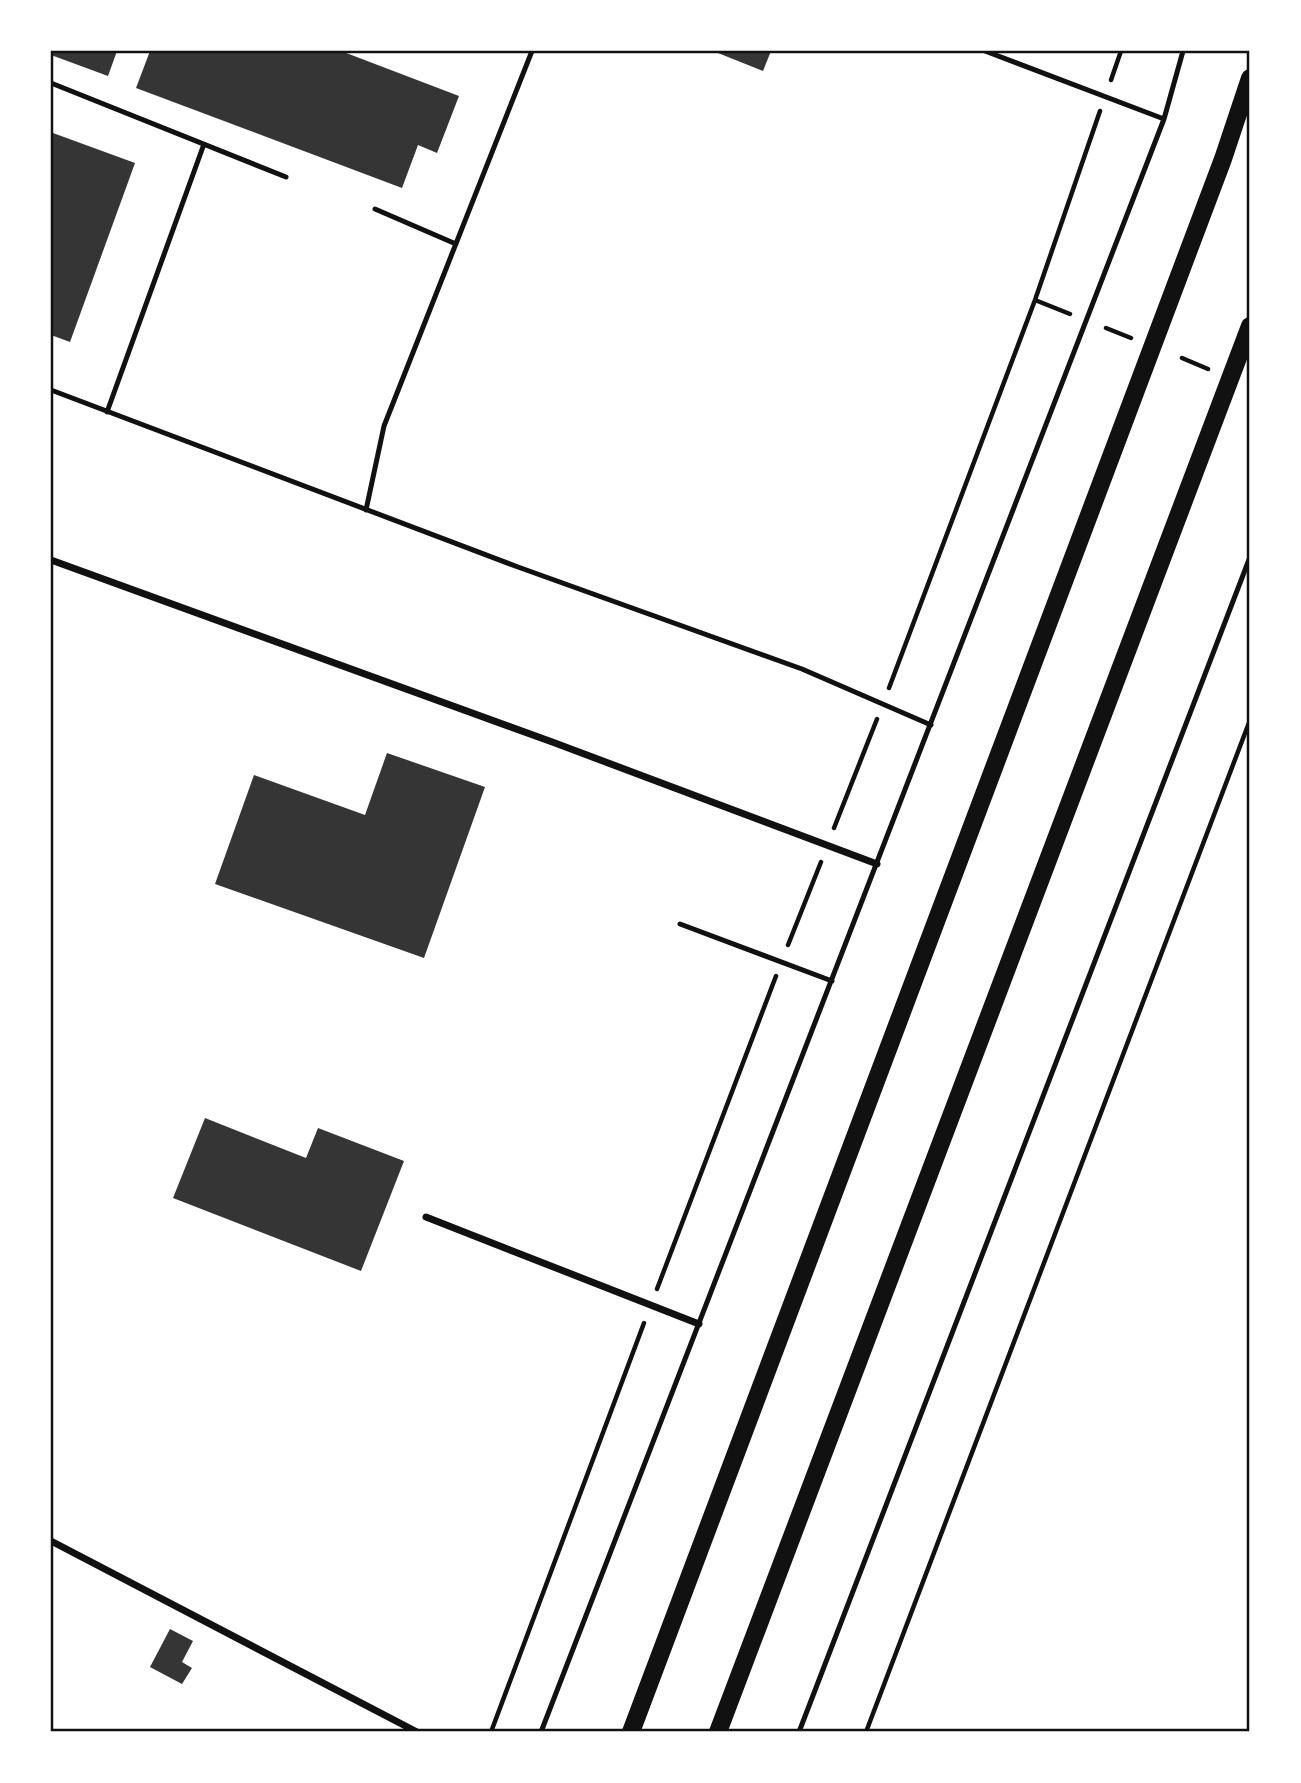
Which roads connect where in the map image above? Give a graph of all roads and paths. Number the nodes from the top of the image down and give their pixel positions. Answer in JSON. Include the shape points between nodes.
{"nodes":[{"id":1,"x":532,"y":51,"type":"edge"},
{"id":2,"x":985,"y":51,"type":"edge"},
{"id":3,"x":1121,"y":51,"type":"edge"},
{"id":4,"x":1183,"y":51,"type":"edge"},
{"id":5,"x":1250,"y":78,"type":"edge"},
{"id":6,"x":51,"y":83,"type":"edge"},
{"id":7,"x":1105,"y":97,"type":"junction"},
{"id":8,"x":1164,"y":119,"type":"junction"},
{"id":9,"x":204,"y":144,"type":"junction"},
{"id":10,"x":286,"y":177,"type":"dead end"},
{"id":11,"x":375,"y":209,"type":"dead end"},
{"id":12,"x":456,"y":244,"type":"junction"},
{"id":13,"x":1035,"y":300,"type":"junction"},
{"id":14,"x":1071,"y":314,"type":"dead end"},
{"id":15,"x":1250,"y":326,"type":"edge"},
{"id":16,"x":1106,"y":328,"type":"dead end"},
{"id":17,"x":1139,"y":341,"type":"dead end"},
{"id":18,"x":1182,"y":358,"type":"dead end"},
{"id":19,"x":1212,"y":370,"type":"dead end"},
{"id":20,"x":51,"y":390,"type":"edge"},
{"id":21,"x":107,"y":412,"type":"junction"},
{"id":22,"x":366,"y":510,"type":"junction"},
{"id":23,"x":1250,"y":557,"type":"edge"},
{"id":24,"x":51,"y":560,"type":"edge"},
{"id":25,"x":883,"y":704,"type":"junction"},
{"id":26,"x":1250,"y":720,"type":"edge"},
{"id":27,"x":931,"y":725,"type":"junction"},
{"id":28,"x":827,"y":845,"type":"junction"},
{"id":29,"x":877,"y":864,"type":"junction"},
{"id":30,"x":680,"y":924,"type":"dead end"},
{"id":31,"x":781,"y":962,"type":"junction"},
{"id":32,"x":832,"y":981,"type":"junction"},
{"id":33,"x":426,"y":1217,"type":"dead end"},
{"id":34,"x":651,"y":1306,"type":"junction"},
{"id":35,"x":699,"y":1324,"type":"junction"},
{"id":36,"x":51,"y":1541,"type":"edge"},
{"id":37,"x":416,"y":1732,"type":"edge"},
{"id":38,"x":491,"y":1732,"type":"edge"},
{"id":39,"x":541,"y":1732,"type":"edge"},
{"id":40,"x":631,"y":1732,"type":"edge"},
{"id":41,"x":718,"y":1732,"type":"edge"},
{"id":42,"x":799,"y":1732,"type":"edge"},
{"id":43,"x":866,"y":1732,"type":"edge"}],
"edges":[{"from":1,"to":12,"type":"lane"},
{"from":2,"to":7,"type":"lane"},
{"from":3,"to":7,"type":"path"},
{"from":4,"to":8,"type":"lane"},
{"from":5,"to":40,"type":"main road"},
{"from":6,"to":9,"type":"lane"},
{"from":7,"to":8,"type":"lane"},
{"from":7,"to":13,"type":"path"},
{"from":8,"to":27,"type":"lane"},
{"from":9,"to":10,"type":"lane"},
{"from":9,"to":21,"type":"lane"},
{"from":11,"to":12,"type":"lane"},
{"from":12,"to":22,"type":"lane","via":[[384,426]]},
{"from":13,"to":14,"type":"path"},
{"from":13,"to":25,"type":"path"},
{"from":15,"to":41,"type":"main road"},
{"from":16,"to":17,"type":"path"},
{"from":18,"to":19,"type":"path"},
{"from":20,"to":21,"type":"lane"},
{"from":21,"to":22,"type":"lane"},
{"from":22,"to":25,"type":"lane","via":[[802,669]]},
{"from":23,"to":42,"type":"lane"},
{"from":24,"to":28,"type":"street"},
{"from":25,"to":27,"type":"lane"},
{"from":25,"to":28,"type":"path"},
{"from":26,"to":43,"type":"path"},
{"from":27,"to":29,"type":"lane"},
{"from":28,"to":29,"type":"street"},
{"from":28,"to":31,"type":"path"},
{"from":29,"to":32,"type":"lane"},
{"from":30,"to":31,"type":"lane"},
{"from":31,"to":32,"type":"lane"},
{"from":31,"to":34,"type":"path"},
{"from":32,"to":35,"type":"lane"},
{"from":33,"to":34,"type":"street"},
{"from":34,"to":35,"type":"street"},
{"from":34,"to":38,"type":"path"},
{"from":35,"to":39,"type":"lane"},
{"from":36,"to":37,"type":"street"}]}
